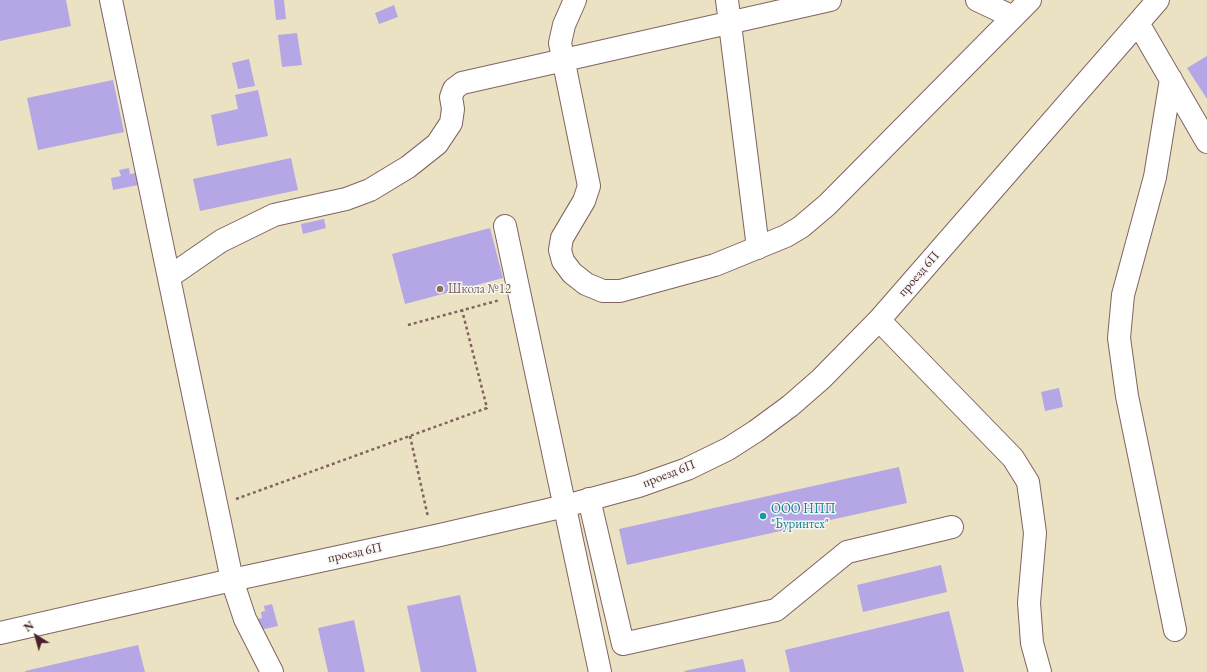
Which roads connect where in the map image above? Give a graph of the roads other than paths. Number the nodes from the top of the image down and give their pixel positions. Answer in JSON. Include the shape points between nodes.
{"nodes":[{"id":1,"x":111,"y":0,"type":"edge"},
{"id":2,"x":575,"y":0,"type":"edge"},
{"id":3,"x":727,"y":0,"type":"edge"},
{"id":4,"x":830,"y":0,"type":"edge"},
{"id":5,"x":977,"y":0,"type":"edge"},
{"id":6,"x":1030,"y":0,"type":"edge"},
{"id":7,"x":1158,"y":0,"type":"edge"},
{"id":8,"x":1013,"y":17,"type":"junction"},
{"id":9,"x":730,"y":22,"type":"junction"},
{"id":10,"x":1138,"y":23,"type":"junction"},
{"id":11,"x":564,"y":60,"type":"junction"},
{"id":12,"x":1171,"y":79,"type":"junction"},
{"id":13,"x":1207,"y":142,"type":"edge"},
{"id":14,"x":505,"y":226,"type":"dead end"},
{"id":15,"x":758,"y":248,"type":"junction"},
{"id":16,"x":169,"y":277,"type":"junction"},
{"id":17,"x":879,"y":320,"type":"junction"},
{"id":18,"x":589,"y":499,"type":"junction"},
{"id":19,"x":564,"y":506,"type":"junction"},
{"id":20,"x":952,"y":527,"type":"dead end"},
{"id":21,"x":232,"y":580,"type":"junction"},
{"id":22,"x":1175,"y":630,"type":"dead end"},
{"id":23,"x":0,"y":633,"type":"edge"},
{"id":24,"x":272,"y":672,"type":"edge"},
{"id":25,"x":600,"y":672,"type":"edge"},
{"id":26,"x":1040,"y":672,"type":"edge"}],
"edges":[{"from":1,"to":16,"type":"street"},
{"from":2,"to":11,"type":"street","via":[[564,25],[560,43]]},
{"from":3,"to":9,"type":"street"},
{"from":4,"to":9,"type":"street"},
{"from":5,"to":8,"type":"street"},
{"from":6,"to":8,"type":"street"},
{"from":7,"to":10,"type":"street","name":"проезд 6П"},
{"from":8,"to":15,"type":"street","via":[[827,205],[801,227]]},
{"from":9,"to":11,"type":"street"},
{"from":9,"to":15,"type":"street"},
{"from":10,"to":12,"type":"street"},
{"from":10,"to":17,"type":"street","name":"проезд 6П"},
{"from":11,"to":15,"type":"street","via":[[589,186],[584,201],[562,238],[560,250],[563,261],[572,273],[586,284],[603,291],[620,291],[715,266]]},
{"from":11,"to":16,"type":"street","via":[[462,83],[454,89],[451,97],[451,124],[437,144],[408,167],[370,190],[346,199],[274,215],[221,241]]},
{"from":12,"to":13,"type":"street"},
{"from":12,"to":22,"type":"street","via":[[1155,177],[1123,294],[1119,338],[1127,396]]},
{"from":14,"to":19,"type":"street"},
{"from":16,"to":21,"type":"street"},
{"from":17,"to":18,"type":"street","name":"проезд 6П","via":[[821,379],[756,432],[687,469],[639,486]]},
{"from":17,"to":26,"type":"street","via":[[1013,458],[1028,482],[1035,533],[1029,603],[1032,643]]},
{"from":18,"to":19,"type":"street","name":"проезд 6П"},
{"from":18,"to":20,"type":"street","via":[[623,644],[776,610],[848,552]]},
{"from":19,"to":21,"type":"street","name":"проезд 6П"},
{"from":19,"to":25,"type":"street"},
{"from":21,"to":23,"type":"street","name":"проезд 6П"},
{"from":21,"to":24,"type":"street","via":[[245,619]]}]}
